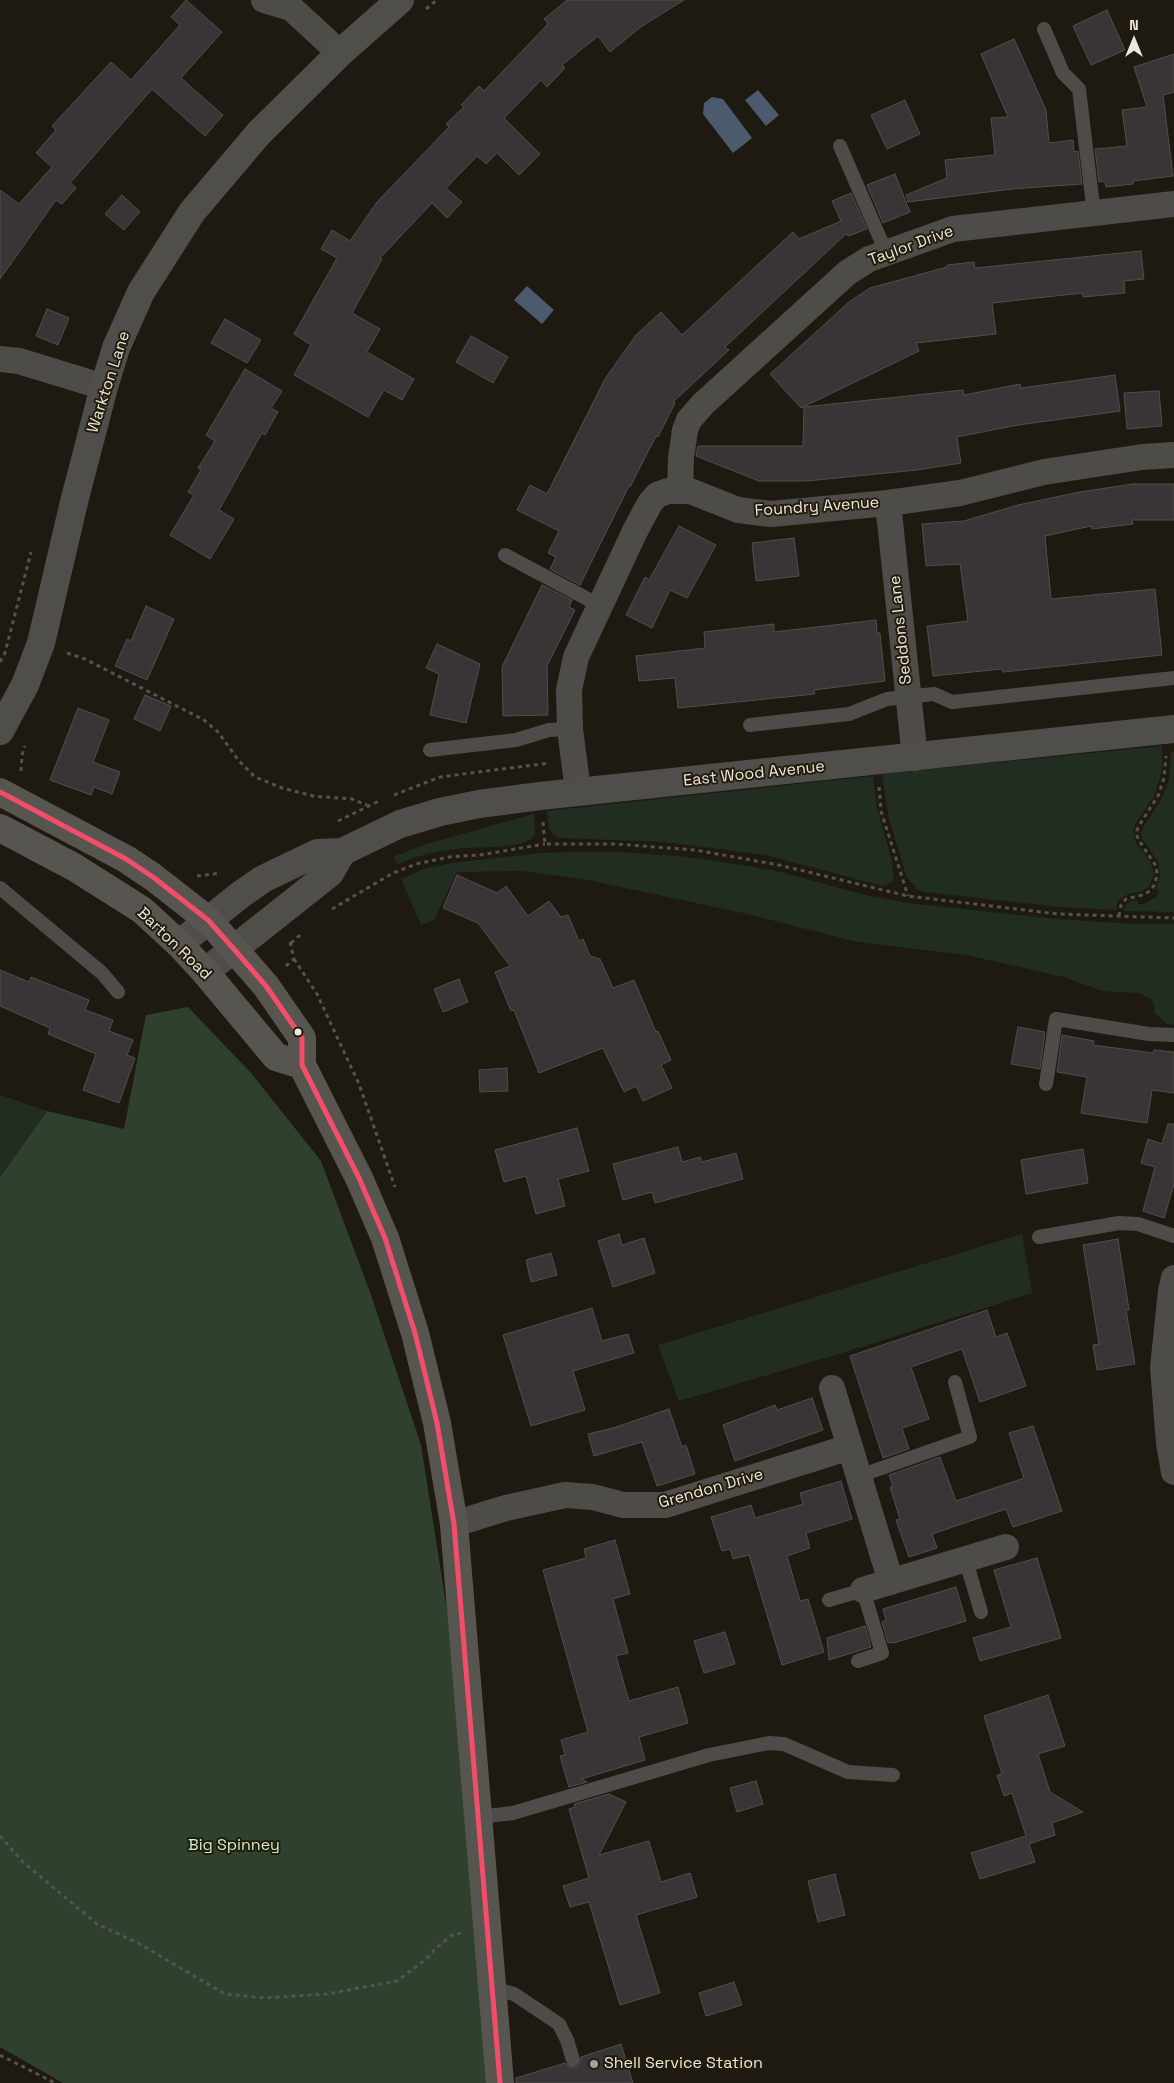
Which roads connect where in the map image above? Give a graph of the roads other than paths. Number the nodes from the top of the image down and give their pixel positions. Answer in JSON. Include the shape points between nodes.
{"nodes":[{"id":1,"x":264,"y":0,"type":"edge"},
{"id":2,"x":411,"y":6,"type":"edge"},
{"id":3,"x":1044,"y":28,"type":"dead end"},
{"id":4,"x":340,"y":53,"type":"junction"},
{"id":5,"x":840,"y":146,"type":"dead end"},
{"id":6,"x":1174,"y":204,"type":"edge"},
{"id":7,"x":1094,"y":214,"type":"junction"},
{"id":8,"x":886,"y":252,"type":"junction"},
{"id":9,"x":0,"y":359,"type":"edge"},
{"id":10,"x":104,"y":387,"type":"junction"},
{"id":11,"x":1174,"y":455,"type":"edge"},
{"id":12,"x":680,"y":490,"type":"junction"},
{"id":13,"x":888,"y":503,"type":"junction"},
{"id":14,"x":504,"y":555,"type":"dead end"},
{"id":15,"x":599,"y":605,"type":"junction"},
{"id":16,"x":1174,"y":678,"type":"edge"},
{"id":17,"x":908,"y":697,"type":"junction"},
{"id":18,"x":750,"y":725,"type":"dead end"},
{"id":19,"x":570,"y":729,"type":"junction"},
{"id":20,"x":0,"y":731,"type":"edge"},
{"id":21,"x":1170,"y":740,"type":"edge"},
{"id":22,"x":430,"y":750,"type":"dead end"},
{"id":23,"x":915,"y":758,"type":"junction"},
{"id":24,"x":0,"y":792,"type":"edge"},
{"id":25,"x":578,"y":792,"type":"junction"},
{"id":26,"x":0,"y":828,"type":"edge"},
{"id":27,"x":342,"y":852,"type":"junction"},
{"id":28,"x":0,"y":888,"type":"edge"},
{"id":29,"x":208,"y":920,"type":"junction"},
{"id":30,"x":180,"y":944,"type":"junction"},
{"id":31,"x":234,"y":948,"type":"junction"},
{"id":32,"x":205,"y":972,"type":"junction"},
{"id":33,"x":118,"y":992,"type":"dead end"},
{"id":34,"x":1174,"y":1036,"type":"edge"},
{"id":35,"x":302,"y":1065,"type":"junction"},
{"id":36,"x":1046,"y":1084,"type":"dead end"},
{"id":37,"x":1174,"y":1236,"type":"edge"},
{"id":38,"x":1039,"y":1237,"type":"dead end"},
{"id":39,"x":1174,"y":1278,"type":"edge"},
{"id":40,"x":955,"y":1382,"type":"dead end"},
{"id":41,"x":832,"y":1388,"type":"dead end"},
{"id":42,"x":850,"y":1447,"type":"junction"},
{"id":43,"x":1174,"y":1472,"type":"edge"},
{"id":44,"x":859,"y":1476,"type":"junction"},
{"id":45,"x":454,"y":1524,"type":"junction"},
{"id":46,"x":1006,"y":1547,"type":"dead end"},
{"id":47,"x":966,"y":1561,"type":"junction"},
{"id":48,"x":891,"y":1582,"type":"junction"},
{"id":49,"x":863,"y":1590,"type":"junction"},
{"id":50,"x":829,"y":1600,"type":"dead end"},
{"id":51,"x":981,"y":1612,"type":"dead end"},
{"id":52,"x":858,"y":1661,"type":"dead end"},
{"id":53,"x":893,"y":1775,"type":"dead end"},
{"id":54,"x":478,"y":1817,"type":"junction"},
{"id":55,"x":492,"y":1988,"type":"junction"},
{"id":56,"x":574,"y":2060,"type":"dead end"},
{"id":57,"x":500,"y":2083,"type":"edge"}],
"edges":[{"from":1,"to":4,"type":"street","via":[[291,8]]},
{"from":2,"to":4,"type":"street","name":"Warkton Lane"},
{"from":3,"to":7,"type":"lane","via":[[1063,73],[1079,89]]},
{"from":4,"to":10,"type":"street","name":"Warkton Lane","via":[[259,133],[192,212],[141,292],[116,348]]},
{"from":5,"to":8,"type":"lane"},
{"from":6,"to":7,"type":"street","name":"Taylor Drive"},
{"from":7,"to":8,"type":"street","name":"Taylor Drive","via":[[953,230]]},
{"from":8,"to":12,"type":"street","name":"Taylor Drive","via":[[847,273],[689,420],[681,458]]},
{"from":9,"to":10,"type":"street","via":[[19,361]]},
{"from":10,"to":20,"type":"street","name":"Warkton Lane","via":[[43,636],[25,685]]},
{"from":11,"to":13,"type":"street","name":"Foundry Avenue","via":[[1044,472],[960,493]]},
{"from":12,"to":13,"type":"street","name":"Foundry Avenue","via":[[755,513]]},
{"from":12,"to":15,"type":"street","name":"Foundry Avenue","via":[[657,495],[650,503]]},
{"from":13,"to":17,"type":"street","name":"Seddons Lane"},
{"from":14,"to":15,"type":"lane"},
{"from":15,"to":19,"type":"street","name":"Foundry Avenue","via":[[576,657],[569,690]]},
{"from":16,"to":17,"type":"lane","via":[[952,702],[934,694]]},
{"from":17,"to":18,"type":"lane","via":[[887,699],[849,714]]},
{"from":17,"to":23,"type":"street","name":"Seddons Lane"},
{"from":19,"to":22,"type":"lane","via":[[549,730],[516,740]]},
{"from":19,"to":25,"type":"street","name":"Foundry Avenue"},
{"from":21,"to":23,"type":"street","name":"East Wood Avenue"},
{"from":23,"to":25,"type":"street","name":"East Wood Avenue"},
{"from":24,"to":29,"type":"main road","via":[[126,859]]},
{"from":25,"to":27,"type":"street","name":"East Wood Avenue","via":[[440,812],[400,824]]},
{"from":26,"to":30,"type":"main road","name":"Barton Road","via":[[74,866],[142,910]]},
{"from":27,"to":29,"type":"street","name":"East Wood Avenue","via":[[317,853],[263,879]]},
{"from":27,"to":31,"type":"street","via":[[330,873]]},
{"from":28,"to":33,"type":"lane","via":[[102,973]]},
{"from":29,"to":30,"type":"street","name":"East Wood Avenue"},
{"from":29,"to":31,"type":"main road"},
{"from":30,"to":32,"type":"main road","name":"Barton Road"},
{"from":31,"to":32,"type":"street"},
{"from":31,"to":35,"type":"main road","via":[[266,986],[302,1038]]},
{"from":32,"to":35,"type":"main road","name":"Barton Road","via":[[276,1057]]},
{"from":34,"to":36,"type":"lane","via":[[1056,1019]]},
{"from":35,"to":45,"type":"main road","via":[[359,1178],[385,1238],[437,1423]]},
{"from":37,"to":38,"type":"lane","via":[[1138,1224],[1119,1223]]},
{"from":39,"to":43,"type":"street","via":[[1163,1368]]},
{"from":40,"to":44,"type":"lane","via":[[970,1437]]},
{"from":41,"to":42,"type":"street"},
{"from":42,"to":44,"type":"street"},
{"from":42,"to":45,"type":"street","name":"Grendon Drive","via":[[665,1505],[623,1505],[593,1497],[565,1495]]},
{"from":44,"to":48,"type":"street"},
{"from":45,"to":54,"type":"main road"},
{"from":46,"to":47,"type":"street"},
{"from":47,"to":48,"type":"street"},
{"from":47,"to":51,"type":"lane"},
{"from":48,"to":49,"type":"street"},
{"from":49,"to":50,"type":"lane"},
{"from":49,"to":52,"type":"lane","via":[[882,1654]]},
{"from":53,"to":54,"type":"lane","via":[[848,1772],[784,1744],[769,1743],[709,1755],[513,1813]]},
{"from":54,"to":55,"type":"main road"},
{"from":55,"to":56,"type":"lane","via":[[514,1994],[559,2024]]},
{"from":55,"to":57,"type":"main road"}]}
